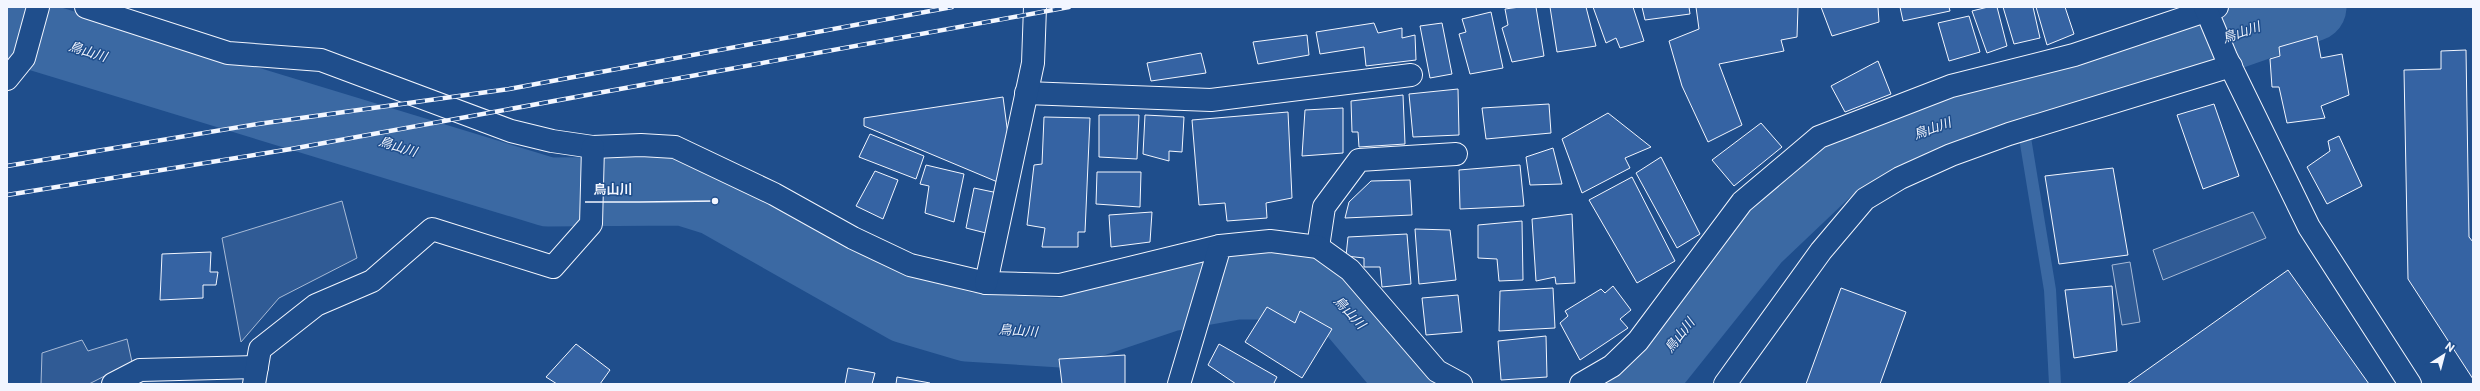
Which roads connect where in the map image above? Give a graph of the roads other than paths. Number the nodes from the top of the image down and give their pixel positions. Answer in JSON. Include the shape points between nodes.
{"nodes":[{"id":1,"x":38,"y":7,"type":"edge"},
{"id":2,"x":86,"y":7,"type":"edge"},
{"id":3,"x":1035,"y":7,"type":"edge"},
{"id":4,"x":2209,"y":8,"type":"edge"},
{"id":5,"x":2228,"y":61,"type":"junction"},
{"id":6,"x":1411,"y":76,"type":"dead end"},
{"id":7,"x":7,"y":79,"type":"edge"},
{"id":8,"x":1026,"y":93,"type":"junction"},
{"id":9,"x":594,"y":147,"type":"junction"},
{"id":10,"x":1456,"y":154,"type":"dead end"},
{"id":11,"x":1220,"y":246,"type":"junction"},
{"id":12,"x":1318,"y":247,"type":"junction"},
{"id":13,"x":986,"y":282,"type":"junction"},
{"id":14,"x":256,"y":376,"type":"edge"},
{"id":15,"x":113,"y":384,"type":"edge"},
{"id":16,"x":1179,"y":384,"type":"edge"},
{"id":17,"x":1461,"y":384,"type":"edge"},
{"id":18,"x":1581,"y":384,"type":"edge"},
{"id":19,"x":1725,"y":384,"type":"edge"},
{"id":20,"x":2410,"y":384,"type":"edge"}],
"edges":[{"from":1,"to":7,"type":"street","via":[[24,58]]},
{"from":2,"to":9,"type":"street","via":[[228,53],[321,60],[511,131],[552,141]]},
{"from":3,"to":8,"type":"street","via":[[1033,63]]},
{"from":4,"to":5,"type":"street"},
{"from":4,"to":18,"type":"street","via":[[2074,55],[1951,86],[1819,137],[1742,202],[1638,341],[1612,366]]},
{"from":5,"to":19,"type":"street","via":[[1951,155],[1900,178],[1865,199],[1821,251]]},
{"from":5,"to":20,"type":"street","via":[[2309,227]]},
{"from":6,"to":8,"type":"street","via":[[1211,100]]},
{"from":8,"to":13,"type":"street"},
{"from":9,"to":13,"type":"street","via":[[675,147],[774,194],[853,238],[910,265]]},
{"from":9,"to":14,"type":"street","via":[[591,224],[553,267],[432,229],[372,280],[316,305],[260,349]]},
{"from":10,"to":12,"type":"street","via":[[1359,160],[1324,207]]},
{"from":11,"to":12,"type":"street","via":[[1270,241]]},
{"from":11,"to":13,"type":"street","via":[[1060,286]]},
{"from":11,"to":16,"type":"street","via":[[1202,314]]},
{"from":12,"to":17,"type":"street","via":[[1350,270],[1437,371]]},
{"from":14,"to":15,"type":"street","via":[[140,370]]}]}
